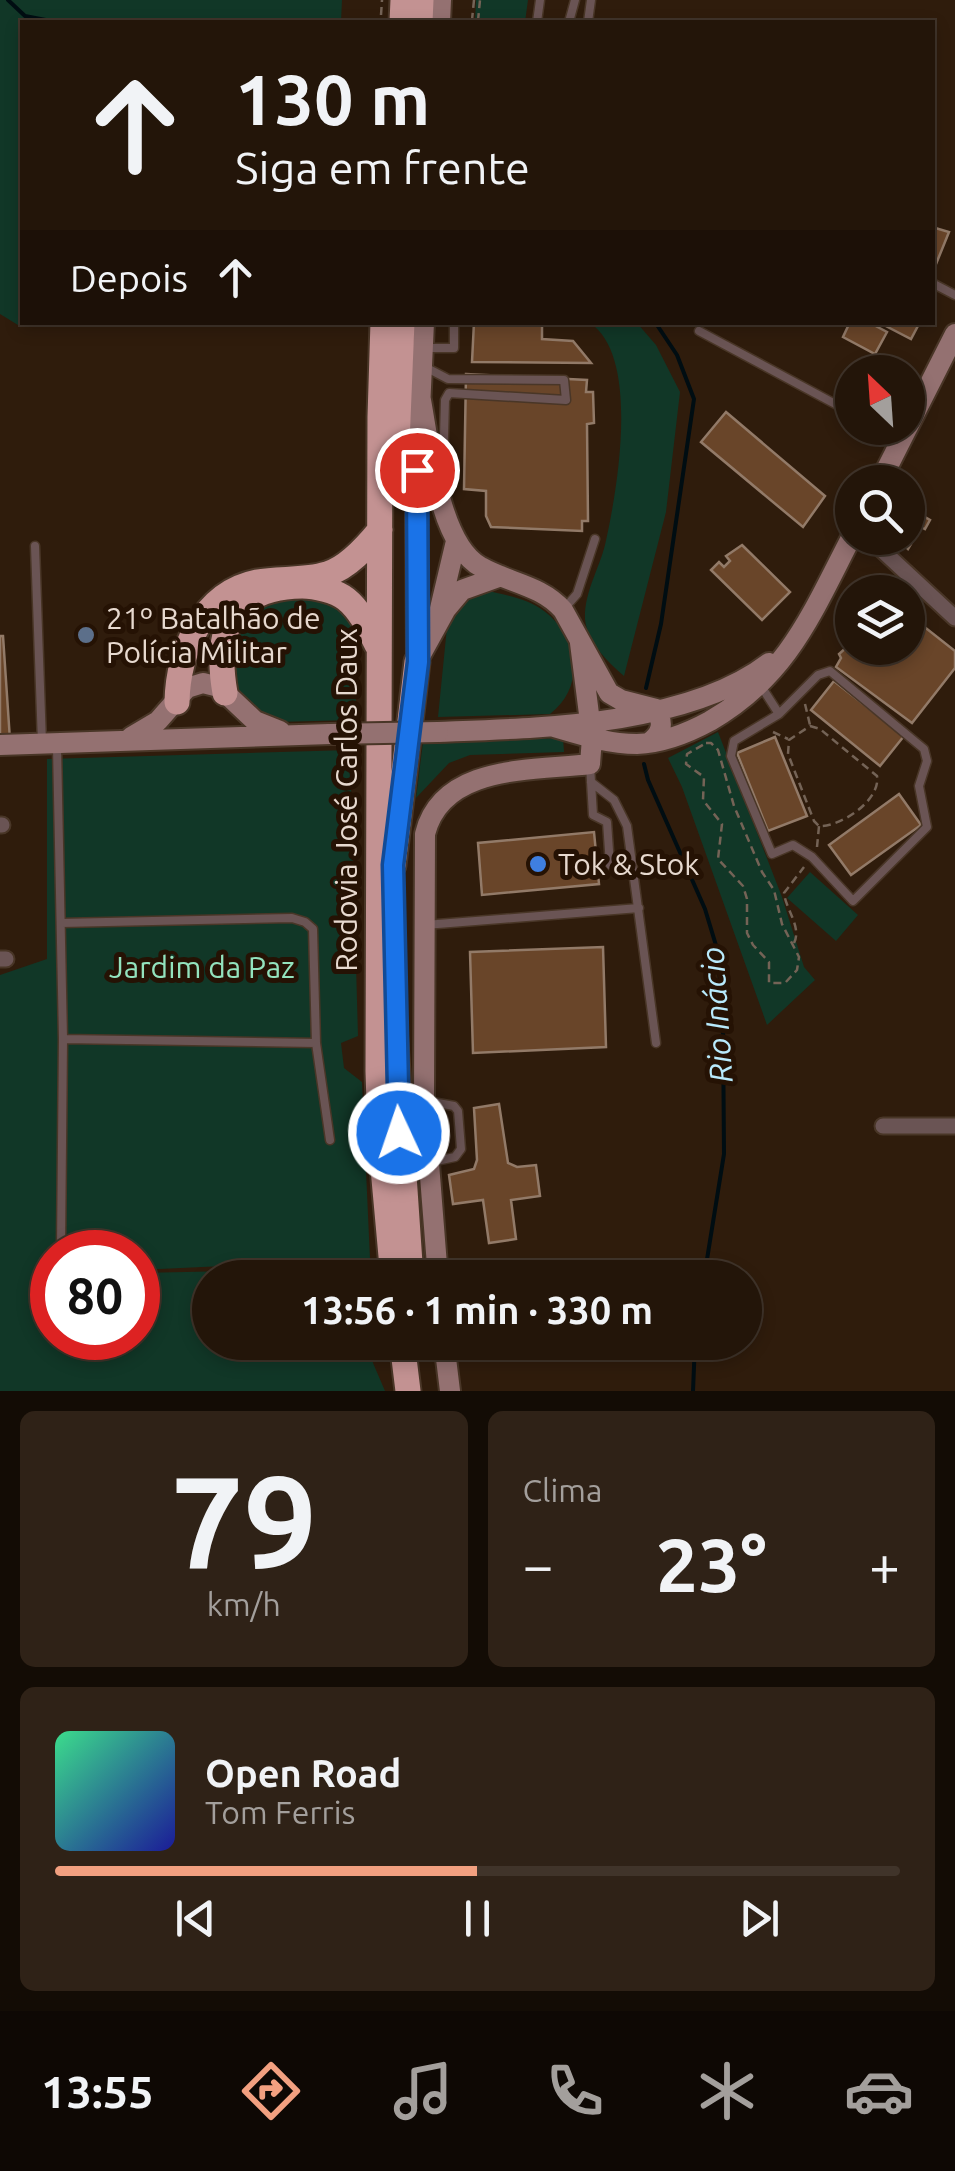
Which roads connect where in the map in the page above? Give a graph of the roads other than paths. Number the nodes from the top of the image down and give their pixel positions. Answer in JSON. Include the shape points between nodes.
{"nodes":[{"id":1,"x":403,"y":0,"type":"edge"},
{"id":2,"x":391,"y":19,"type":"edge"},
{"id":3,"x":383,"y":325,"type":"edge"},
{"id":4,"x":402,"y":325,"type":"edge"},
{"id":5,"x":424,"y":325,"type":"edge"},
{"id":6,"x":454,"y":325,"type":"edge"},
{"id":7,"x":699,"y":331,"type":"dead end"},
{"id":8,"x":955,"y":334,"type":"edge"},
{"id":9,"x":422,"y":356,"type":"junction"},
{"id":10,"x":925,"y":394,"type":"edge"},
{"id":11,"x":420,"y":395,"type":"junction"},
{"id":12,"x":835,"y":404,"type":"edge"},
{"id":13,"x":445,"y":510,"type":"junction"},
{"id":14,"x":380,"y":530,"type":"junction"},
{"id":15,"x":595,"y":539,"type":"dead end"},
{"id":16,"x":456,"y":542,"type":"junction"},
{"id":17,"x":35,"y":546,"type":"dead end"},
{"id":18,"x":842,"y":555,"type":"edge"},
{"id":19,"x":887,"y":555,"type":"edge"},
{"id":20,"x":502,"y":576,"type":"junction"},
{"id":21,"x":563,"y":610,"type":"junction"},
{"id":22,"x":955,"y":618,"type":"edge"},
{"id":23,"x":437,"y":625,"type":"junction"},
{"id":24,"x":805,"y":625,"type":"junction"},
{"id":25,"x":580,"y":643,"type":"junction"},
{"id":26,"x":379,"y":649,"type":"junction"},
{"id":27,"x":418,"y":662,"type":"junction"},
{"id":28,"x":760,"y":686,"type":"junction"},
{"id":29,"x":225,"y":693,"type":"junction"},
{"id":30,"x":693,"y":700,"type":"junction"},
{"id":31,"x":177,"y":702,"type":"junction"},
{"id":32,"x":656,"y":709,"type":"junction"},
{"id":33,"x":779,"y":714,"type":"junction"},
{"id":34,"x":576,"y":728,"type":"junction"},
{"id":35,"x":695,"y":729,"type":"junction"},
{"id":36,"x":291,"y":735,"type":"junction"},
{"id":37,"x":204,"y":737,"type":"junction"},
{"id":38,"x":126,"y":740,"type":"junction"},
{"id":39,"x":650,"y":742,"type":"junction"},
{"id":40,"x":49,"y":743,"type":"junction"},
{"id":41,"x":0,"y":746,"type":"edge"},
{"id":42,"x":591,"y":773,"type":"junction"},
{"id":43,"x":393,"y":865,"type":"junction"},
{"id":44,"x":610,"y":865,"type":"dead end"},
{"id":45,"x":639,"y":908,"type":"junction"},
{"id":46,"x":61,"y":924,"type":"junction"},
{"id":47,"x":424,"y":926,"type":"junction"},
{"id":48,"x":63,"y":1038,"type":"junction"},
{"id":49,"x":316,"y":1043,"type":"junction"},
{"id":50,"x":656,"y":1043,"type":"dead end"},
{"id":51,"x":424,"y":1100,"type":"junction"},
{"id":52,"x":883,"y":1126,"type":"dead end"},
{"id":53,"x":955,"y":1126,"type":"edge"},
{"id":54,"x":330,"y":1140,"type":"dead end"},
{"id":55,"x":428,"y":1163,"type":"junction"},
{"id":56,"x":62,"y":1230,"type":"edge"},
{"id":57,"x":392,"y":1260,"type":"edge"},
{"id":58,"x":410,"y":1260,"type":"edge"},
{"id":59,"x":436,"y":1260,"type":"edge"},
{"id":60,"x":404,"y":1360,"type":"edge"},
{"id":61,"x":420,"y":1360,"type":"edge"},
{"id":62,"x":446,"y":1360,"type":"edge"},
{"id":63,"x":408,"y":1391,"type":"edge"},
{"id":64,"x":424,"y":1391,"type":"edge"},
{"id":65,"x":450,"y":1391,"type":"edge"}],
"edges":[{"from":1,"to":2,"type":"highway"},
{"from":3,"to":14,"type":"highway","name":"Rodovia José Carlos Daux"},
{"from":4,"to":43,"type":"highway","name":"Rodovia José Carlos Daux"},
{"from":5,"to":9,"type":"main road"},
{"from":6,"to":9,"type":"lane","via":[[454,348]]},
{"from":7,"to":12,"type":"lane"},
{"from":8,"to":10,"type":"main road"},
{"from":9,"to":11,"type":"main road"},
{"from":9,"to":13,"type":"lane","via":[[448,379],[564,380],[566,400],[446,396]]},
{"from":11,"to":13,"type":"main road"},
{"from":11,"to":27,"type":"main road"},
{"from":13,"to":16,"type":"main road"},
{"from":14,"to":26,"type":"highway","name":"Rodovia José Carlos Daux"},
{"from":14,"to":31,"type":"highway","via":[[327,574],[254,583],[218,602],[186,647]]},
{"from":15,"to":21,"type":"lane","via":[[577,594]]},
{"from":16,"to":20,"type":"main road","via":[[470,560]]},
{"from":16,"to":23,"type":"main road"},
{"from":17,"to":40,"type":"lane"},
{"from":18,"to":24,"type":"main road"},
{"from":19,"to":22,"type":"street"},
{"from":20,"to":21,"type":"main road","via":[[553,598]]},
{"from":20,"to":23,"type":"main road","via":[[462,590]]},
{"from":21,"to":25,"type":"main road"},
{"from":23,"to":27,"type":"main road"},
{"from":24,"to":28,"type":"main road"},
{"from":24,"to":30,"type":"main road","via":[[753,675]]},
{"from":25,"to":32,"type":"main road","via":[[609,692]]},
{"from":25,"to":34,"type":"main road","via":[[585,693]]},
{"from":26,"to":29,"type":"highway","via":[[342,595],[285,586],[243,604],[225,634]]},
{"from":26,"to":57,"type":"highway","name":"Rodovia José Carlos Daux","via":[[378,1102]]},
{"from":27,"to":43,"type":"highway"},
{"from":28,"to":33,"type":"lane"},
{"from":28,"to":35,"type":"main road"},
{"from":29,"to":31,"type":"main road","via":[[203,682]]},
{"from":29,"to":36,"type":"main road","via":[[254,721]]},
{"from":29,"to":37,"type":"main road","via":[[229,720]]},
{"from":30,"to":32,"type":"main road"},
{"from":30,"to":35,"type":"main road","via":[[684,711]]},
{"from":31,"to":37,"type":"main road","via":[[180,725]]},
{"from":31,"to":38,"type":"main road"},
{"from":32,"to":34,"type":"main road"},
{"from":32,"to":39,"type":"main road","via":[[661,730]]},
{"from":33,"to":33,"type":"lane","via":[[734,741],[731,756],[772,854],[793,844],[854,901],[928,827],[920,786],[924,748],[830,671]]},
{"from":34,"to":36,"type":"main road","bridge":true},
{"from":34,"to":39,"type":"main road","via":[[616,742]]},
{"from":34,"to":42,"type":"main road"},
{"from":35,"to":39,"type":"main road"},
{"from":36,"to":37,"type":"main road"},
{"from":37,"to":38,"type":"main road"},
{"from":38,"to":40,"type":"main road"},
{"from":40,"to":41,"type":"main road"},
{"from":40,"to":46,"type":"lane"},
{"from":42,"to":44,"type":"lane","via":[[592,816],[608,826]]},
{"from":42,"to":45,"type":"lane","via":[[627,826]]},
{"from":42,"to":47,"type":"main road","via":[[486,777],[441,801],[425,834]]},
{"from":43,"to":58,"type":"highway","name":"Rodovia José Carlos Daux","via":[[396,1074]]},
{"from":45,"to":47,"type":"lane"},
{"from":45,"to":50,"type":"lane"},
{"from":46,"to":48,"type":"lane"},
{"from":46,"to":49,"type":"lane","via":[[305,922],[313,929]]},
{"from":47,"to":51,"type":"main road"},
{"from":48,"to":49,"type":"lane"},
{"from":48,"to":56,"type":"lane"},
{"from":49,"to":54,"type":"lane"},
{"from":51,"to":55,"type":"main road"},
{"from":51,"to":55,"type":"lane","via":[[458,1111],[461,1149],[455,1157]]},
{"from":52,"to":53,"type":"street"},
{"from":55,"to":59,"type":"main road"},
{"from":60,"to":63,"type":"highway"},
{"from":61,"to":64,"type":"highway"},
{"from":62,"to":65,"type":"main road"}]}
